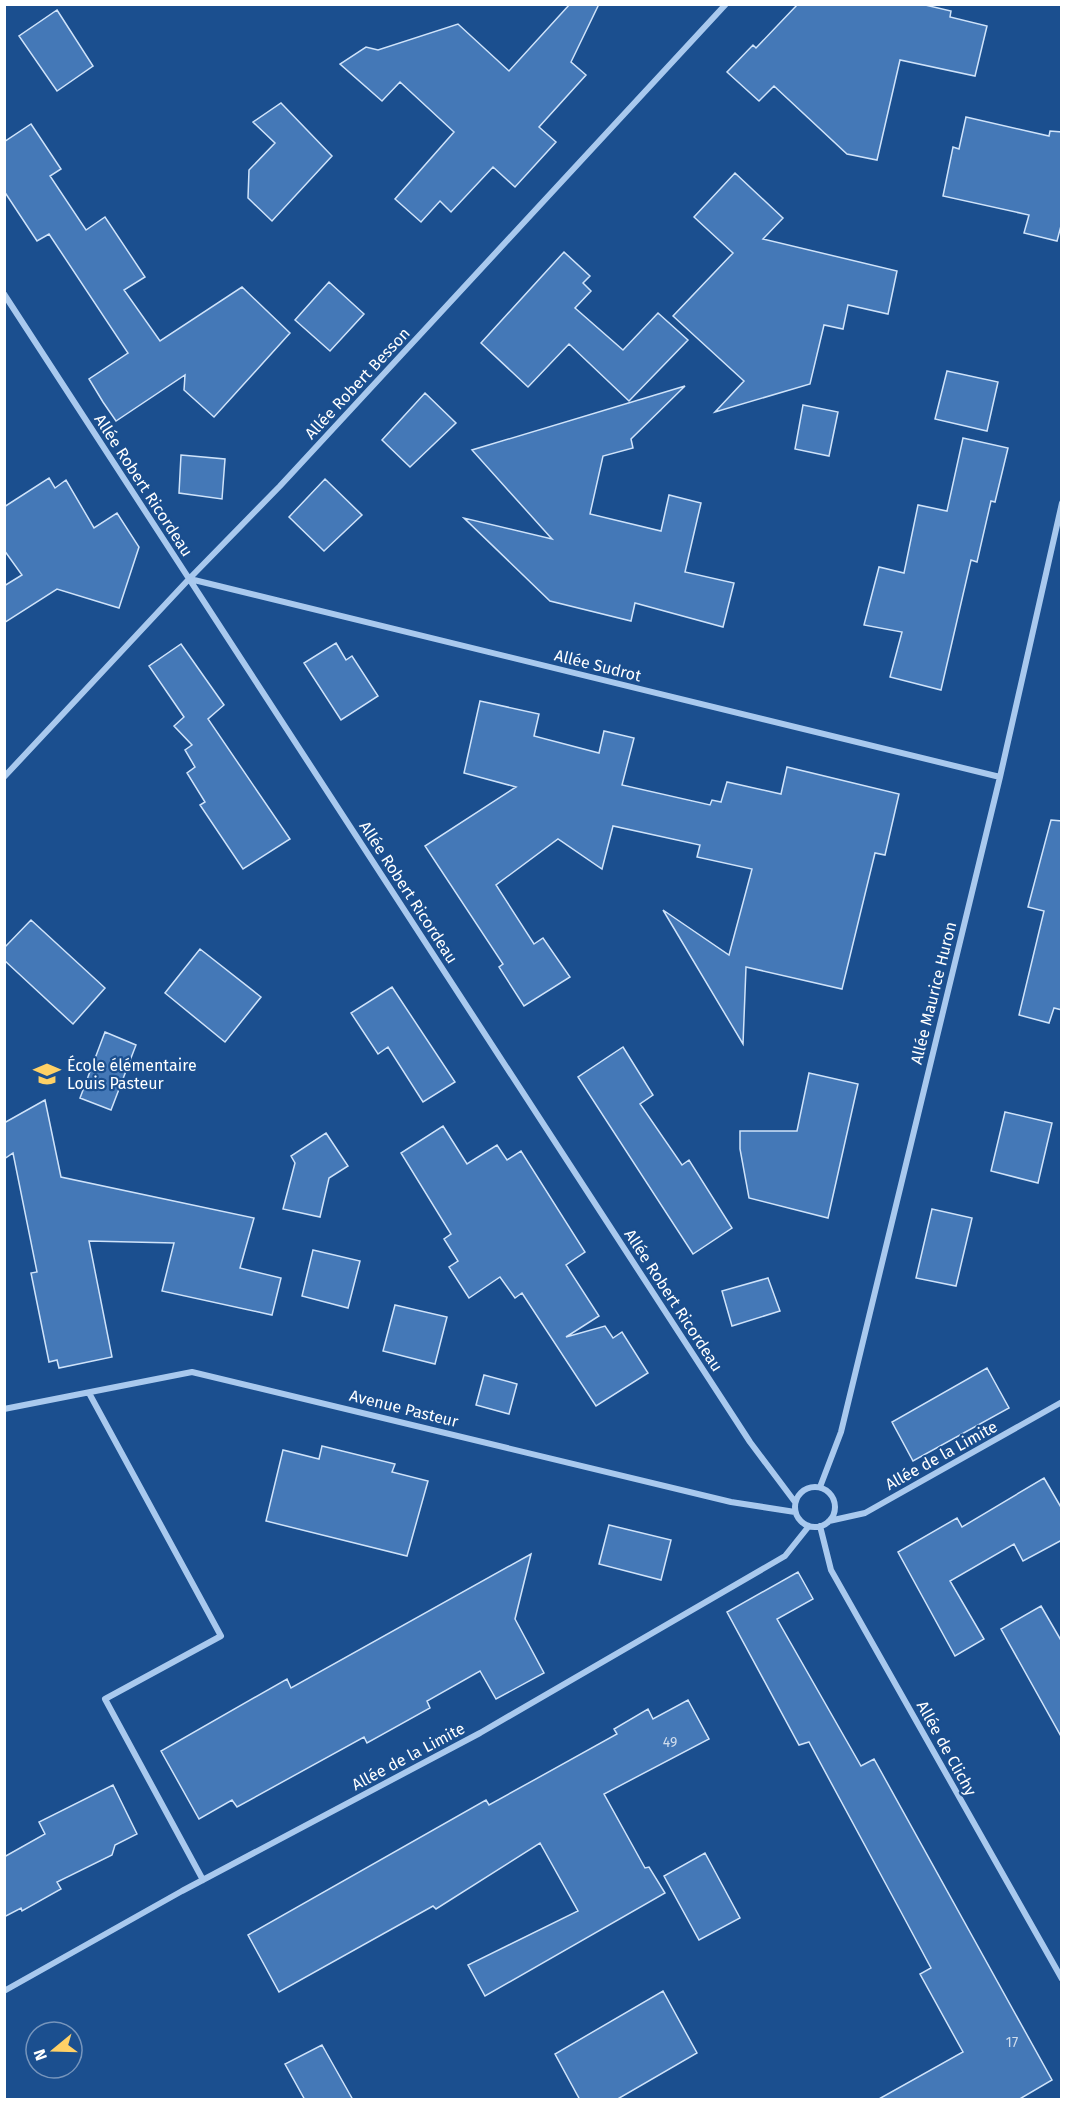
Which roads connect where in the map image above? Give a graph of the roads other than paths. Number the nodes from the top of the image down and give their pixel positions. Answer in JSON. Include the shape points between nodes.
{"nodes":[{"id":1,"x":726,"y":4,"type":"edge"},
{"id":2,"x":4,"y":294,"type":"edge"},
{"id":3,"x":1062,"y":503,"type":"edge"},
{"id":4,"x":189,"y":579,"type":"junction"},
{"id":5,"x":4,"y":777,"type":"edge"},
{"id":6,"x":1000,"y":777,"type":"junction"},
{"id":7,"x":89,"y":1393,"type":"junction"},
{"id":8,"x":1062,"y":1402,"type":"edge"},
{"id":9,"x":4,"y":1409,"type":"edge"},
{"id":10,"x":820,"y":1487,"type":"junction"},
{"id":11,"x":795,"y":1502,"type":"junction"},
{"id":12,"x":795,"y":1512,"type":"junction"},
{"id":13,"x":829,"y":1521,"type":"junction"},
{"id":14,"x":810,"y":1526,"type":"junction"},
{"id":15,"x":820,"y":1526,"type":"junction"},
{"id":16,"x":203,"y":1880,"type":"junction"},
{"id":17,"x":1062,"y":1979,"type":"edge"},
{"id":18,"x":4,"y":1991,"type":"edge"}],
"edges":[{"from":1,"to":4,"type":"street","name":"Allée Robert Besson","via":[[280,486]]},
{"from":2,"to":4,"type":"street","name":"Allée Robert Ricordeau"},
{"from":3,"to":6,"type":"street","name":"Allée Maurice Huron"},
{"from":4,"to":5,"type":"street","name":"Allée Robert Besson"},
{"from":4,"to":6,"type":"street","name":"Allée Sudrot"},
{"from":4,"to":11,"type":"street","name":"Allée Robert Ricordeau","via":[[750,1442]]},
{"from":6,"to":10,"type":"street","name":"Allée Maurice Huron","via":[[841,1432]]},
{"from":7,"to":9,"type":"street","name":"Avenue Pasteur"},
{"from":7,"to":12,"type":"street","name":"Avenue Pasteur","via":[[192,1372],[730,1502]]},
{"from":7,"to":16,"type":"street","via":[[221,1636],[105,1699]]},
{"from":8,"to":13,"type":"street","name":"Allée de la Limite","via":[[866,1513]]},
{"from":10,"to":11,"type":"street","via":[[809,1487]]},
{"from":10,"to":13,"type":"street","via":[[834,1502]]},
{"from":11,"to":12,"type":"street"},
{"from":12,"to":14,"type":"street"},
{"from":13,"to":15,"type":"street"},
{"from":14,"to":15,"type":"street"},
{"from":14,"to":16,"type":"street","name":"Allée de la Limite","via":[[776,1562],[480,1733]]},
{"from":15,"to":17,"type":"street","name":"Allée de Clichy","via":[[831,1570]]},
{"from":16,"to":18,"type":"street","name":"Allée de la Limite"}]}
